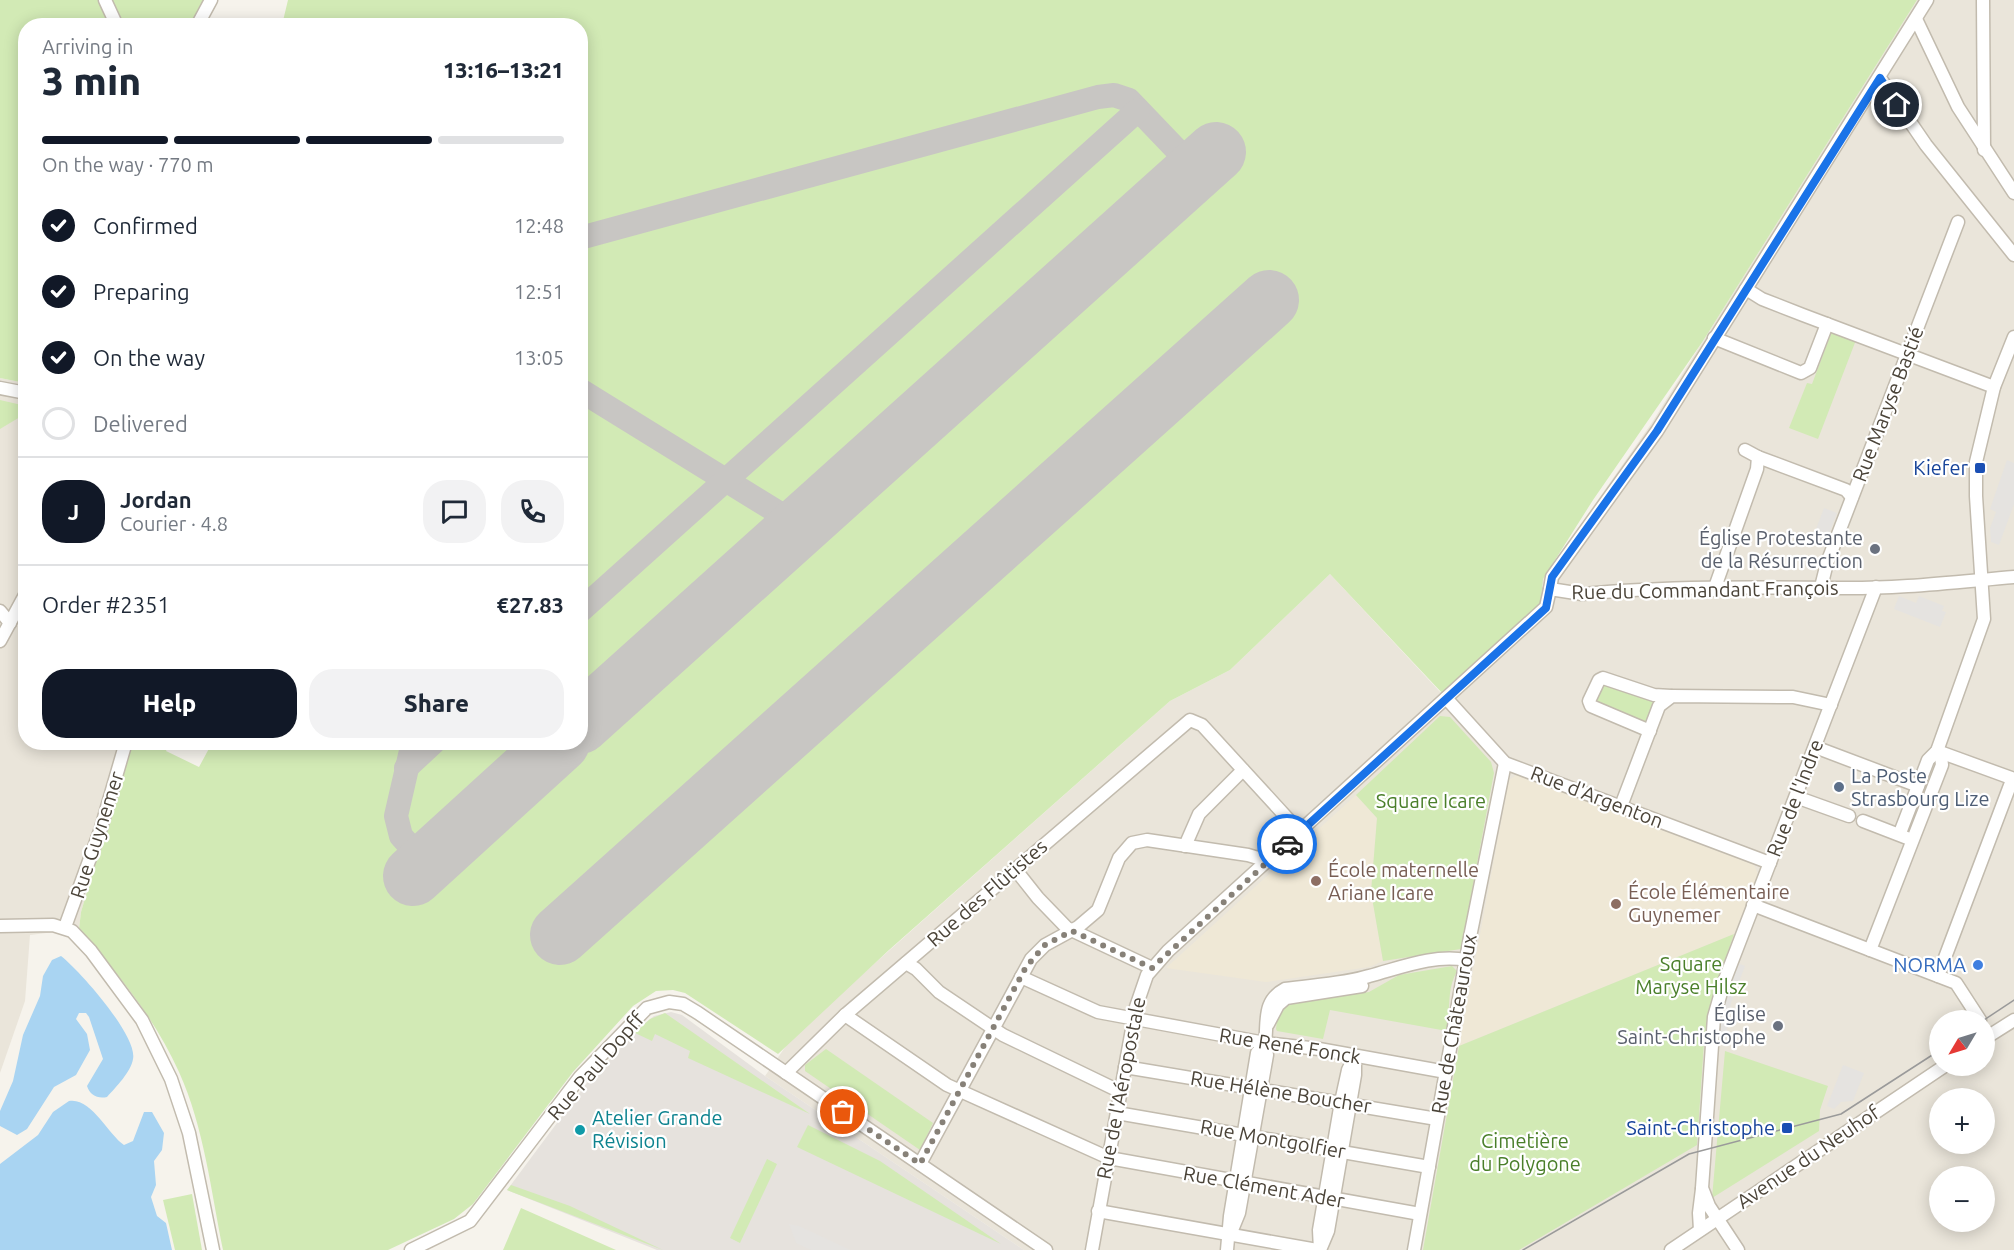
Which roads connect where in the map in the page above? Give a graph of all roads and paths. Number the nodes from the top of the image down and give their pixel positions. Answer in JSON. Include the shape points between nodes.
{"nodes":[{"id":1,"x":105,"y":0,"type":"edge"},
{"id":2,"x":211,"y":0,"type":"edge"},
{"id":3,"x":1927,"y":0,"type":"edge"},
{"id":4,"x":1983,"y":0,"type":"edge"},
{"id":5,"x":113,"y":18,"type":"edge"},
{"id":6,"x":201,"y":18,"type":"edge"},
{"id":7,"x":1916,"y":19,"type":"junction"},
{"id":8,"x":1880,"y":78,"type":"junction"},
{"id":9,"x":1984,"y":150,"type":"junction"},
{"id":10,"x":2014,"y":193,"type":"edge"},
{"id":11,"x":1958,"y":222,"type":"dead end"},
{"id":12,"x":2014,"y":255,"type":"edge"},
{"id":13,"x":1746,"y":289,"type":"junction"},
{"id":14,"x":1827,"y":324,"type":"junction"},
{"id":15,"x":2014,"y":337,"type":"edge"},
{"id":16,"x":1714,"y":338,"type":"junction"},
{"id":17,"x":1908,"y":354,"type":"junction"},
{"id":18,"x":1994,"y":387,"type":"junction"},
{"id":19,"x":0,"y":388,"type":"edge"},
{"id":20,"x":18,"y":391,"type":"edge"},
{"id":21,"x":1745,"y":450,"type":"dead end"},
{"id":22,"x":1758,"y":457,"type":"junction"},
{"id":23,"x":1852,"y":497,"type":"junction"},
{"id":24,"x":2014,"y":577,"type":"edge"},
{"id":25,"x":1983,"y":580,"type":"junction"},
{"id":26,"x":1821,"y":587,"type":"junction"},
{"id":27,"x":1876,"y":587,"type":"junction"},
{"id":28,"x":1550,"y":589,"type":"junction"},
{"id":29,"x":1714,"y":590,"type":"junction"},
{"id":30,"x":18,"y":608,"type":"edge"},
{"id":31,"x":0,"y":611,"type":"edge"},
{"id":32,"x":10,"y":623,"type":"junction"},
{"id":33,"x":0,"y":642,"type":"edge"},
{"id":34,"x":1672,"y":696,"type":"junction"},
{"id":35,"x":1446,"y":698,"type":"junction"},
{"id":36,"x":1831,"y":705,"type":"junction"},
{"id":37,"x":1650,"y":731,"type":"junction"},
{"id":38,"x":1815,"y":747,"type":"junction"},
{"id":39,"x":124,"y":750,"type":"edge"},
{"id":40,"x":1937,"y":751,"type":"junction"},
{"id":41,"x":1505,"y":763,"type":"junction"},
{"id":42,"x":1243,"y":770,"type":"junction"},
{"id":43,"x":2013,"y":780,"type":"edge"},
{"id":44,"x":1918,"y":786,"type":"junction"},
{"id":45,"x":1796,"y":797,"type":"junction"},
{"id":46,"x":1621,"y":806,"type":"junction"},
{"id":47,"x":1849,"y":816,"type":"dead end"},
{"id":48,"x":1863,"y":820,"type":"dead end"},
{"id":49,"x":1300,"y":832,"type":"junction"},
{"id":50,"x":1900,"y":833,"type":"junction"},
{"id":51,"x":1910,"y":844,"type":"junction"},
{"id":52,"x":1185,"y":846,"type":"junction"},
{"id":53,"x":1268,"y":861,"type":"junction"},
{"id":54,"x":1770,"y":863,"type":"junction"},
{"id":55,"x":1016,"y":869,"type":"junction"},
{"id":56,"x":1753,"y":905,"type":"junction"},
{"id":57,"x":0,"y":926,"type":"edge"},
{"id":58,"x":65,"y":927,"type":"junction"},
{"id":59,"x":1072,"y":931,"type":"junction"},
{"id":60,"x":1870,"y":950,"type":"junction"},
{"id":61,"x":1466,"y":960,"type":"junction"},
{"id":62,"x":906,"y":963,"type":"junction"},
{"id":63,"x":1152,"y":968,"type":"junction"},
{"id":64,"x":1938,"y":976,"type":"junction"},
{"id":65,"x":1021,"y":977,"type":"junction"},
{"id":66,"x":1974,"y":1010,"type":"edge"},
{"id":67,"x":845,"y":1015,"type":"junction"},
{"id":68,"x":1134,"y":1018,"type":"junction"},
{"id":69,"x":2014,"y":1020,"type":"edge"},
{"id":70,"x":993,"y":1028,"type":"junction"},
{"id":71,"x":1995,"y":1030,"type":"edge"},
{"id":72,"x":1265,"y":1043,"type":"junction"},
{"id":73,"x":1355,"y":1056,"type":"junction"},
{"id":74,"x":1125,"y":1067,"type":"junction"},
{"id":75,"x":1446,"y":1072,"type":"junction"},
{"id":76,"x":786,"y":1073,"type":"junction"},
{"id":77,"x":1930,"y":1076,"type":"edge"},
{"id":78,"x":1257,"y":1088,"type":"junction"},
{"id":79,"x":959,"y":1091,"type":"junction"},
{"id":80,"x":1121,"y":1092,"type":"junction"},
{"id":81,"x":1346,"y":1103,"type":"junction"},
{"id":82,"x":1117,"y":1113,"type":"junction"},
{"id":83,"x":1437,"y":1119,"type":"junction"},
{"id":84,"x":1248,"y":1135,"type":"junction"},
{"id":85,"x":1338,"y":1151,"type":"junction"},
{"id":86,"x":1109,"y":1158,"type":"junction"},
{"id":87,"x":920,"y":1164,"type":"junction"},
{"id":88,"x":1429,"y":1167,"type":"junction"},
{"id":89,"x":1240,"y":1183,"type":"junction"},
{"id":90,"x":1702,"y":1188,"type":"junction"},
{"id":91,"x":1329,"y":1198,"type":"junction"},
{"id":92,"x":1098,"y":1211,"type":"junction"},
{"id":93,"x":1420,"y":1214,"type":"junction"},
{"id":94,"x":1717,"y":1218,"type":"junction"},
{"id":95,"x":1700,"y":1230,"type":"junction"},
{"id":96,"x":1230,"y":1235,"type":"junction"},
{"id":97,"x":213,"y":1250,"type":"edge"},
{"id":98,"x":411,"y":1250,"type":"edge"},
{"id":99,"x":1046,"y":1250,"type":"edge"},
{"id":100,"x":1092,"y":1250,"type":"edge"},
{"id":101,"x":1227,"y":1250,"type":"edge"},
{"id":102,"x":1319,"y":1250,"type":"edge"},
{"id":103,"x":1414,"y":1250,"type":"edge"},
{"id":104,"x":1671,"y":1250,"type":"edge"},
{"id":105,"x":1738,"y":1250,"type":"edge"}],
"edges":[{"from":1,"to":5,"type":"street"},
{"from":2,"to":6,"type":"street"},
{"from":3,"to":7,"type":"street"},
{"from":4,"to":9,"type":"street"},
{"from":7,"to":8,"type":"street"},
{"from":7,"to":9,"type":"street","via":[[1958,107]]},
{"from":8,"to":12,"type":"street","via":[[1926,145]]},
{"from":8,"to":13,"type":"street"},
{"from":9,"to":10,"type":"street"},
{"from":11,"to":17,"type":"street","name":"Rue Maryse Bastié"},
{"from":13,"to":14,"type":"street"},
{"from":13,"to":16,"type":"street"},
{"from":14,"to":16,"type":"street","via":[[1810,368],[1802,373]]},
{"from":14,"to":17,"type":"street"},
{"from":15,"to":18,"type":"street"},
{"from":16,"to":28,"type":"street","via":[[1657,431],[1552,577]]},
{"from":17,"to":18,"type":"street"},
{"from":17,"to":23,"type":"street","name":"Rue Maryse Bastié"},
{"from":18,"to":25,"type":"street","via":[[1976,462]]},
{"from":19,"to":20,"type":"street"},
{"from":21,"to":22,"type":"street"},
{"from":22,"to":23,"type":"street","via":[[1846,490]]},
{"from":22,"to":29,"type":"street"},
{"from":23,"to":26,"type":"street","name":"Rue Maryse Bastié"},
{"from":24,"to":25,"type":"street","name":"Rue du Commandant François"},
{"from":25,"to":27,"type":"street","name":"Rue du Commandant François"},
{"from":25,"to":40,"type":"street","via":[[1983,623]]},
{"from":26,"to":27,"type":"street","name":"Rue du Commandant François"},
{"from":26,"to":29,"type":"street","name":"Rue du Commandant François"},
{"from":27,"to":36,"type":"street","name":"Rue de l'Indre"},
{"from":28,"to":29,"type":"street","name":"Rue du Commandant François","via":[[1582,594]]},
{"from":28,"to":35,"type":"street","name":"Rue du Commandant François","via":[[1546,608]]},
{"from":30,"to":32,"type":"street"},
{"from":31,"to":32,"type":"street"},
{"from":32,"to":33,"type":"street"},
{"from":34,"to":36,"type":"street","via":[[1792,697]]},
{"from":34,"to":37,"type":"street","via":[[1659,706]]},
{"from":34,"to":37,"type":"street","via":[[1599,680],[1589,702],[1591,706]]},
{"from":35,"to":41,"type":"street","name":"Rue d'Argenton"},
{"from":35,"to":49,"type":"street","name":"Rue de l'Aéropostale"},
{"from":36,"to":38,"type":"street","name":"Rue de l'Indre"},
{"from":37,"to":46,"type":"street"},
{"from":38,"to":44,"type":"street"},
{"from":38,"to":45,"type":"street","name":"Rue de l'Indre"},
{"from":39,"to":58,"type":"street","name":"Rue Guynemer","via":[[101,828]]},
{"from":40,"to":43,"type":"street"},
{"from":40,"to":44,"type":"street"},
{"from":40,"to":51,"type":"street","via":[[1942,765]]},
{"from":41,"to":46,"type":"street","name":"Rue d'Argenton"},
{"from":41,"to":61,"type":"street","name":"Rue de Châteauroux"},
{"from":42,"to":49,"type":"street"},
{"from":42,"to":52,"type":"street","via":[[1198,814]]},
{"from":42,"to":55,"type":"street","name":"Rue des Flûtistes","via":[[1192,719]]},
{"from":43,"to":64,"type":"street"},
{"from":44,"to":50,"type":"street"},
{"from":45,"to":47,"type":"street"},
{"from":45,"to":54,"type":"street","name":"Rue de l'Indre"},
{"from":46,"to":54,"type":"street","name":"Rue d'Argenton"},
{"from":48,"to":50,"type":"street"},
{"from":49,"to":53,"type":"street","name":"Rue de l'Aéropostale"},
{"from":50,"to":51,"type":"street"},
{"from":51,"to":60,"type":"street"},
{"from":52,"to":53,"type":"street"},
{"from":52,"to":59,"type":"street","via":[[1146,840],[1128,846],[1119,858],[1101,905],[1091,918]]},
{"from":53,"to":63,"type":"street","name":"Rue de l'Aéropostale"},
{"from":54,"to":56,"type":"street","name":"Rue de l'Indre"},
{"from":55,"to":59,"type":"street","via":[[1044,905]]},
{"from":55,"to":62,"type":"street","name":"Rue des Flûtistes"},
{"from":56,"to":60,"type":"street"},
{"from":56,"to":90,"type":"street","name":"Rue de l'Indre","via":[[1714,1017]]},
{"from":57,"to":58,"type":"street"},
{"from":58,"to":97,"type":"street","via":[[90,951],[142,1020],[171,1079],[189,1133]]},
{"from":59,"to":63,"type":"street"},
{"from":59,"to":65,"type":"street","via":[[1040,950]]},
{"from":60,"to":64,"type":"street"},
{"from":61,"to":72,"type":"street","via":[[1452,957],[1398,966],[1367,985],[1286,998],[1268,1024]]},
{"from":61,"to":75,"type":"street","name":"Rue de Châteauroux"},
{"from":62,"to":67,"type":"street","name":"Rue des Flûtistes"},
{"from":62,"to":70,"type":"street","via":[[939,992]]},
{"from":63,"to":68,"type":"street","name":"Rue de l'Aéropostale","via":[[1141,987]]},
{"from":64,"to":66,"type":"street","via":[[1960,987]]},
{"from":65,"to":68,"type":"street","name":"Rue René Fonck","via":[[1091,1010]]},
{"from":65,"to":70,"type":"street"},
{"from":67,"to":76,"type":"street","name":"Rue des Flûtistes"},
{"from":67,"to":79,"type":"street","name":"Rue Clément Ader","via":[[923,1071]]},
{"from":68,"to":72,"type":"street","name":"Rue René Fonck"},
{"from":68,"to":74,"type":"street","name":"Rue de l'Aéropostale"},
{"from":69,"to":71,"type":"street"},
{"from":70,"to":79,"type":"street"},
{"from":70,"to":80,"type":"street"},
{"from":72,"to":73,"type":"street","name":"Rue René Fonck"},
{"from":72,"to":78,"type":"street","via":[[1257,1053]]},
{"from":73,"to":75,"type":"street","name":"Rue René Fonck"},
{"from":73,"to":81,"type":"street","via":[[1355,1075]]},
{"from":74,"to":78,"type":"street","name":"Rue Hélène Boucher"},
{"from":74,"to":80,"type":"street","name":"Rue de l'Aéropostale"},
{"from":75,"to":83,"type":"street","name":"Rue de Châteauroux"},
{"from":76,"to":87,"type":"street","name":"Rue Paul Dopff"},
{"from":76,"to":98,"type":"street","name":"Rue Paul Dopff","via":[[682,1004],[658,1003],[646,1008],[580,1077],[470,1221]]},
{"from":77,"to":94,"type":"street","name":"Avenue du Neuhof"},
{"from":78,"to":81,"type":"street","name":"Rue Hélène Boucher"},
{"from":78,"to":84,"type":"street"},
{"from":79,"to":86,"type":"street","name":"Rue Clément Ader"},
{"from":79,"to":87,"type":"street"},
{"from":80,"to":82,"type":"street","name":"Rue de l'Aéropostale"},
{"from":81,"to":83,"type":"street","name":"Rue Hélène Boucher"},
{"from":81,"to":85,"type":"street"},
{"from":82,"to":84,"type":"street","name":"Rue Montgolfier"},
{"from":82,"to":86,"type":"street","name":"Rue de l'Aéropostale"},
{"from":83,"to":88,"type":"street","name":"Rue de Châteauroux"},
{"from":84,"to":85,"type":"street","name":"Rue Montgolfier"},
{"from":84,"to":89,"type":"street"},
{"from":85,"to":88,"type":"street","name":"Rue Montgolfier"},
{"from":85,"to":91,"type":"street"},
{"from":86,"to":89,"type":"street","name":"Rue Clément Ader"},
{"from":86,"to":92,"type":"street","name":"Rue de l'Aéropostale"},
{"from":87,"to":99,"type":"street","name":"Rue Paul Dopff"},
{"from":88,"to":93,"type":"street","name":"Rue de Châteauroux"},
{"from":89,"to":91,"type":"street","name":"Rue Clément Ader"},
{"from":89,"to":96,"type":"street","via":[[1230,1216]]},
{"from":90,"to":94,"type":"street"},
{"from":90,"to":95,"type":"street","name":"Rue de l'Indre"},
{"from":91,"to":93,"type":"street","name":"Rue Clément Ader"},
{"from":91,"to":102,"type":"street","via":[[1328,1231]]},
{"from":92,"to":96,"type":"street"},
{"from":92,"to":100,"type":"street","name":"Rue de l'Aéropostale"},
{"from":93,"to":103,"type":"street","name":"Rue de Châteauroux"},
{"from":94,"to":95,"type":"street","name":"Avenue du Neuhof"},
{"from":94,"to":105,"type":"street"},
{"from":95,"to":104,"type":"street","name":"Avenue du Neuhof"},
{"from":96,"to":101,"type":"street"},
{"from":96,"to":102,"type":"street"}]}
